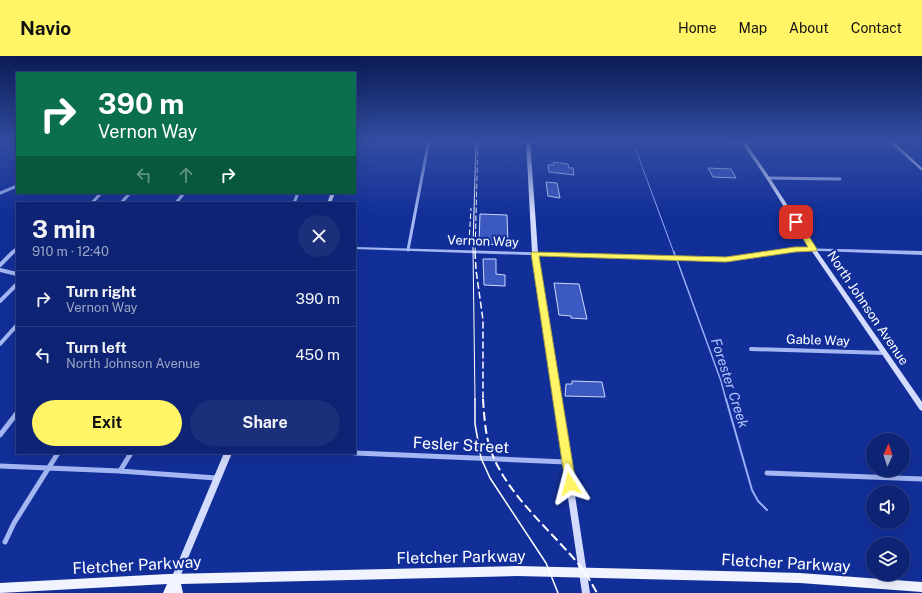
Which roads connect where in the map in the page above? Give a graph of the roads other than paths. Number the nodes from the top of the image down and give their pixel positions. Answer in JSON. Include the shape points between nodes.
{"nodes":[{"id":1,"x":424,"y":165,"type":"edge"},
{"id":2,"x":530,"y":165,"type":"edge"},
{"id":3,"x":759,"y":165,"type":"edge"},
{"id":4,"x":768,"y":178,"type":"junction"},
{"id":5,"x":840,"y":179,"type":"dead end"},
{"id":6,"x":16,"y":186,"type":"edge"},
{"id":7,"x":0,"y":193,"type":"edge"},
{"id":8,"x":100,"y":194,"type":"edge"},
{"id":9,"x":129,"y":194,"type":"edge"},
{"id":10,"x":183,"y":194,"type":"edge"},
{"id":11,"x":93,"y":202,"type":"edge"},
{"id":12,"x":122,"y":202,"type":"edge"},
{"id":13,"x":177,"y":202,"type":"edge"},
{"id":14,"x":356,"y":248,"type":"edge"},
{"id":15,"x":16,"y":249,"type":"edge"},
{"id":16,"x":814,"y":249,"type":"junction"},
{"id":17,"x":408,"y":250,"type":"junction"},
{"id":18,"x":535,"y":253,"type":"junction"},
{"id":19,"x":922,"y":253,"type":"edge"},
{"id":20,"x":0,"y":265,"type":"edge"},
{"id":21,"x":0,"y":270,"type":"edge"},
{"id":22,"x":16,"y":274,"type":"edge"},
{"id":23,"x":16,"y":285,"type":"edge"},
{"id":24,"x":0,"y":301,"type":"edge"},
{"id":25,"x":16,"y":326,"type":"edge"},
{"id":26,"x":0,"y":344,"type":"edge"},
{"id":27,"x":751,"y":348,"type":"dead end"},
{"id":28,"x":885,"y":353,"type":"junction"},
{"id":29,"x":922,"y":408,"type":"edge"},
{"id":30,"x":16,"y":414,"type":"edge"},
{"id":31,"x":0,"y":435,"type":"edge"},
{"id":32,"x":356,"y":453,"type":"edge"},
{"id":33,"x":57,"y":454,"type":"edge"},
{"id":34,"x":129,"y":454,"type":"edge"},
{"id":35,"x":228,"y":454,"type":"edge"},
{"id":36,"x":566,"y":462,"type":"junction"},
{"id":37,"x":0,"y":466,"type":"edge"},
{"id":38,"x":48,"y":469,"type":"junction"},
{"id":39,"x":120,"y":471,"type":"junction"},
{"id":40,"x":767,"y":473,"type":"dead end"},
{"id":41,"x":216,"y":478,"type":"junction"},
{"id":42,"x":922,"y":479,"type":"edge"},
{"id":43,"x":5,"y":542,"type":"dead end"},
{"id":44,"x":583,"y":572,"type":"junction"},
{"id":45,"x":175,"y":579,"type":"junction"},
{"id":46,"x":922,"y":587,"type":"edge"},
{"id":47,"x":0,"y":588,"type":"edge"},
{"id":48,"x":168,"y":593,"type":"edge"},
{"id":49,"x":178,"y":593,"type":"edge"},
{"id":50,"x":586,"y":593,"type":"edge"}],
"edges":[{"from":1,"to":17,"type":"street"},
{"from":2,"to":18,"type":"main road"},
{"from":3,"to":4,"type":"main road","name":"North Johnson Avenue"},
{"from":4,"to":5,"type":"street"},
{"from":4,"to":16,"type":"main road","name":"North Johnson Avenue"},
{"from":6,"to":7,"type":"street"},
{"from":8,"to":11,"type":"street"},
{"from":9,"to":12,"type":"street"},
{"from":10,"to":13,"type":"street"},
{"from":14,"to":17,"type":"street","name":"Vernon Way"},
{"from":15,"to":20,"type":"street"},
{"from":16,"to":18,"type":"street","name":"Vernon Way","via":[[795,249],[726,260]]},
{"from":16,"to":19,"type":"street","name":"Vernon Way"},
{"from":16,"to":28,"type":"main road","name":"North Johnson Avenue"},
{"from":17,"to":18,"type":"street","name":"Vernon Way"},
{"from":18,"to":36,"type":"main road"},
{"from":21,"to":22,"type":"street"},
{"from":23,"to":24,"type":"street"},
{"from":25,"to":26,"type":"street"},
{"from":27,"to":28,"type":"street","name":"Gable Way"},
{"from":28,"to":29,"type":"main road","name":"North Johnson Avenue"},
{"from":30,"to":31,"type":"street"},
{"from":32,"to":36,"type":"street","name":"Fesler Street"},
{"from":33,"to":38,"type":"street"},
{"from":34,"to":39,"type":"street"},
{"from":35,"to":41,"type":"main road"},
{"from":36,"to":44,"type":"main road"},
{"from":37,"to":38,"type":"street"},
{"from":38,"to":39,"type":"street"},
{"from":38,"to":43,"type":"street"},
{"from":39,"to":41,"type":"street"},
{"from":40,"to":42,"type":"street"},
{"from":41,"to":45,"type":"main road"},
{"from":44,"to":45,"type":"main road","name":"Fletcher Parkway"},
{"from":44,"to":46,"type":"main road","name":"Fletcher Parkway","via":[[800,578]]},
{"from":44,"to":50,"type":"main road"},
{"from":45,"to":47,"type":"main road","name":"Fletcher Parkway"},
{"from":45,"to":48,"type":"main road"},
{"from":45,"to":49,"type":"main road"}]}
